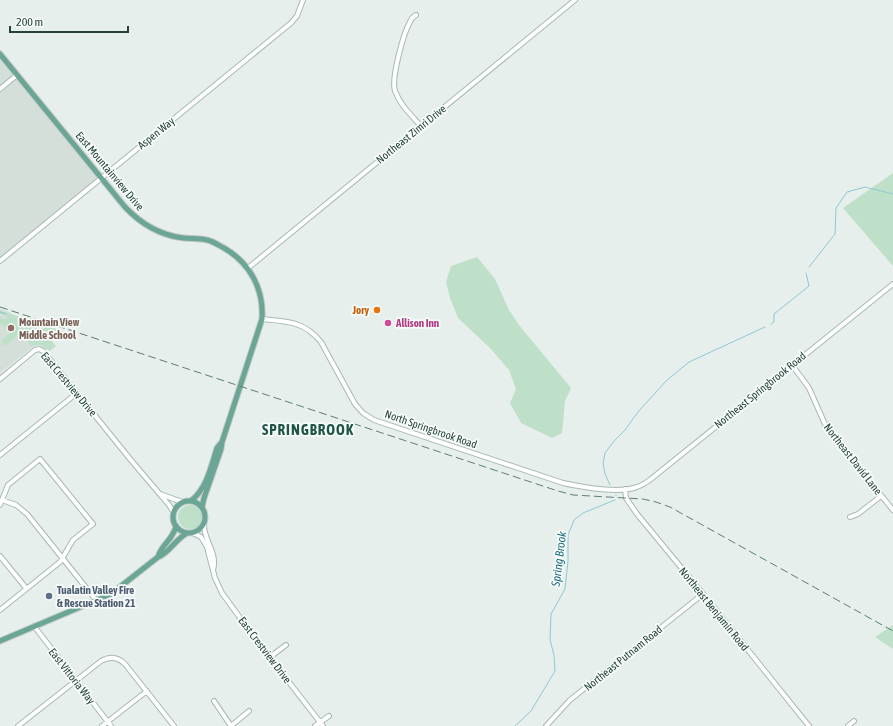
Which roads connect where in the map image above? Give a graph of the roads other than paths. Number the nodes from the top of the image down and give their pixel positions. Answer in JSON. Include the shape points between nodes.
{"nodes":[{"id":1,"x":303,"y":0,"type":"edge"},
{"id":2,"x":575,"y":0,"type":"edge"},
{"id":3,"x":416,"y":15,"type":"dead end"},
{"id":4,"x":0,"y":54,"type":"edge"},
{"id":5,"x":17,"y":75,"type":"junction"},
{"id":6,"x":0,"y":89,"type":"edge"},
{"id":7,"x":421,"y":126,"type":"junction"},
{"id":8,"x":102,"y":178,"type":"junction"},
{"id":9,"x":0,"y":261,"type":"edge"},
{"id":10,"x":248,"y":268,"type":"junction"},
{"id":11,"x":893,"y":284,"type":"edge"},
{"id":12,"x":262,"y":319,"type":"junction"},
{"id":13,"x":792,"y":365,"type":"junction"},
{"id":14,"x":0,"y":379,"type":"edge"},
{"id":15,"x":77,"y":393,"type":"junction"},
{"id":16,"x":222,"y":442,"type":"junction"},
{"id":17,"x":0,"y":455,"type":"edge"},
{"id":18,"x":625,"y":489,"type":"junction"},
{"id":19,"x":160,"y":494,"type":"junction"},
{"id":20,"x":881,"y":496,"type":"junction"},
{"id":21,"x":191,"y":501,"type":"junction"},
{"id":22,"x":1,"y":502,"type":"edge"},
{"id":23,"x":182,"y":502,"type":"junction"},
{"id":24,"x":202,"y":507,"type":"junction"},
{"id":25,"x":893,"y":510,"type":"edge"},
{"id":26,"x":174,"y":513,"type":"junction"},
{"id":27,"x":850,"y":517,"type":"dead end"},
{"id":28,"x":204,"y":525,"type":"junction"},
{"id":29,"x":176,"y":526,"type":"junction"},
{"id":30,"x":187,"y":533,"type":"junction"},
{"id":31,"x":193,"y":533,"type":"junction"},
{"id":32,"x":0,"y":556,"type":"edge"},
{"id":33,"x":158,"y":557,"type":"junction"},
{"id":34,"x":63,"y":558,"type":"junction"},
{"id":35,"x":213,"y":571,"type":"junction"},
{"id":36,"x":26,"y":588,"type":"junction"},
{"id":37,"x":703,"y":594,"type":"junction"},
{"id":38,"x":96,"y":600,"type":"junction"},
{"id":39,"x":0,"y":610,"type":"edge"},
{"id":40,"x":34,"y":626,"type":"junction"},
{"id":41,"x":0,"y":641,"type":"edge"},
{"id":42,"x":286,"y":644,"type":"dead end"},
{"id":43,"x":270,"y":657,"type":"junction"},
{"id":44,"x":76,"y":681,"type":"junction"},
{"id":45,"x":146,"y":691,"type":"junction"},
{"id":46,"x":214,"y":701,"type":"dead end"},
{"id":47,"x":250,"y":711,"type":"dead end"},
{"id":48,"x":329,"y":716,"type":"dead end"},
{"id":49,"x":854,"y":721,"type":"dead end"},
{"id":50,"x":108,"y":722,"type":"junction"},
{"id":51,"x":322,"y":724,"type":"edge"},
{"id":52,"x":18,"y":726,"type":"edge"},
{"id":53,"x":102,"y":726,"type":"edge"},
{"id":54,"x":111,"y":726,"type":"edge"},
{"id":55,"x":174,"y":726,"type":"edge"},
{"id":56,"x":231,"y":726,"type":"edge"},
{"id":57,"x":315,"y":726,"type":"edge"},
{"id":58,"x":546,"y":726,"type":"edge"},
{"id":59,"x":809,"y":726,"type":"edge"},
{"id":60,"x":848,"y":726,"type":"edge"}],
"edges":[{"from":1,"to":8,"type":"street","name":"Aspen Way","via":[[297,16],[291,23]]},
{"from":2,"to":7,"type":"street","name":"Northeast Zimri Drive"},
{"from":3,"to":7,"type":"street","via":[[409,22],[402,41],[393,85],[399,99]]},
{"from":4,"to":5,"type":"main road","name":"East Mountainview Drive"},
{"from":5,"to":6,"type":"street"},
{"from":5,"to":8,"type":"main road","name":"East Mountainview Drive"},
{"from":7,"to":10,"type":"street","name":"Northeast Zimri Drive"},
{"from":8,"to":9,"type":"street","name":"Aspen Way"},
{"from":8,"to":10,"type":"main road","name":"East Mountainview Drive","via":[[139,222],[167,235],[215,243],[235,255]]},
{"from":10,"to":12,"type":"main road","name":"East Mountainview Drive","via":[[262,301]]},
{"from":11,"to":13,"type":"street","name":"Northeast Springbrook Road"},
{"from":12,"to":16,"type":"main road"},
{"from":12,"to":18,"type":"street","name":"North Springbrook Road","via":[[297,324],[310,330],[321,342],[355,404],[374,420],[563,483],[588,488]]},
{"from":13,"to":18,"type":"street","name":"Northeast Springbrook Road","via":[[651,479],[640,486]]},
{"from":13,"to":20,"type":"street","name":"Northeast David Lane","via":[[809,388],[831,434]]},
{"from":14,"to":15,"type":"street","name":"East Crestview Drive","via":[[39,349]]},
{"from":15,"to":17,"type":"street"},
{"from":15,"to":19,"type":"street","name":"East Crestview Drive"},
{"from":16,"to":21,"type":"main road","via":[[217,448],[204,487]]},
{"from":16,"to":24,"type":"main road","via":[[222,449]]},
{"from":18,"to":37,"type":"street","name":"Northeast Benjamin Road","via":[[626,498],[637,514]]},
{"from":19,"to":23,"type":"street","name":"East Crestview Drive"},
{"from":19,"to":26,"type":"street","name":"East Crestview Drive"},
{"from":20,"to":25,"type":"street","name":"Northeast David Lane"},
{"from":20,"to":27,"type":"street","via":[[858,514]]},
{"from":21,"to":23,"type":"main road"},
{"from":21,"to":24,"type":"main road"},
{"from":22,"to":34,"type":"street","via":[[21,508]]},
{"from":22,"to":34,"type":"street","via":[[8,485],[40,459],[92,524],[73,540]]},
{"from":23,"to":26,"type":"main road"},
{"from":24,"to":28,"type":"main road","via":[[206,515]]},
{"from":26,"to":29,"type":"main road"},
{"from":28,"to":31,"type":"main road"},
{"from":28,"to":35,"type":"street","name":"East Crestview Drive","via":[[214,554]]},
{"from":29,"to":30,"type":"main road"},
{"from":29,"to":33,"type":"main road"},
{"from":30,"to":31,"type":"main road"},
{"from":30,"to":33,"type":"main road"},
{"from":31,"to":35,"type":"street","name":"East Crestview Drive","via":[[201,537],[208,547]]},
{"from":32,"to":36,"type":"street"},
{"from":33,"to":38,"type":"main road","via":[[116,590]]},
{"from":34,"to":36,"type":"street"},
{"from":34,"to":38,"type":"street"},
{"from":35,"to":43,"type":"street","name":"East Crestview Drive","via":[[220,589]]},
{"from":36,"to":39,"type":"street"},
{"from":37,"to":58,"type":"street","name":"Northeast Putnam Road","via":[[570,700]]},
{"from":37,"to":59,"type":"street","name":"Northeast Benjamin Road"},
{"from":38,"to":40,"type":"main road"},
{"from":40,"to":41,"type":"main road"},
{"from":40,"to":44,"type":"street","name":"East Vittoria Way"},
{"from":42,"to":43,"type":"street"},
{"from":43,"to":51,"type":"street","name":"East Crestview Drive"},
{"from":44,"to":45,"type":"street","via":[[104,660],[116,658],[125,664]]},
{"from":44,"to":50,"type":"street","name":"East Vittoria Way"},
{"from":44,"to":52,"type":"street"},
{"from":45,"to":50,"type":"street"},
{"from":45,"to":55,"type":"street"},
{"from":46,"to":56,"type":"street"},
{"from":47,"to":56,"type":"street"},
{"from":48,"to":51,"type":"street"},
{"from":49,"to":60,"type":"street"},
{"from":50,"to":53,"type":"street"},
{"from":50,"to":54,"type":"street","name":"East Vittoria Way"},
{"from":51,"to":57,"type":"street"}]}
